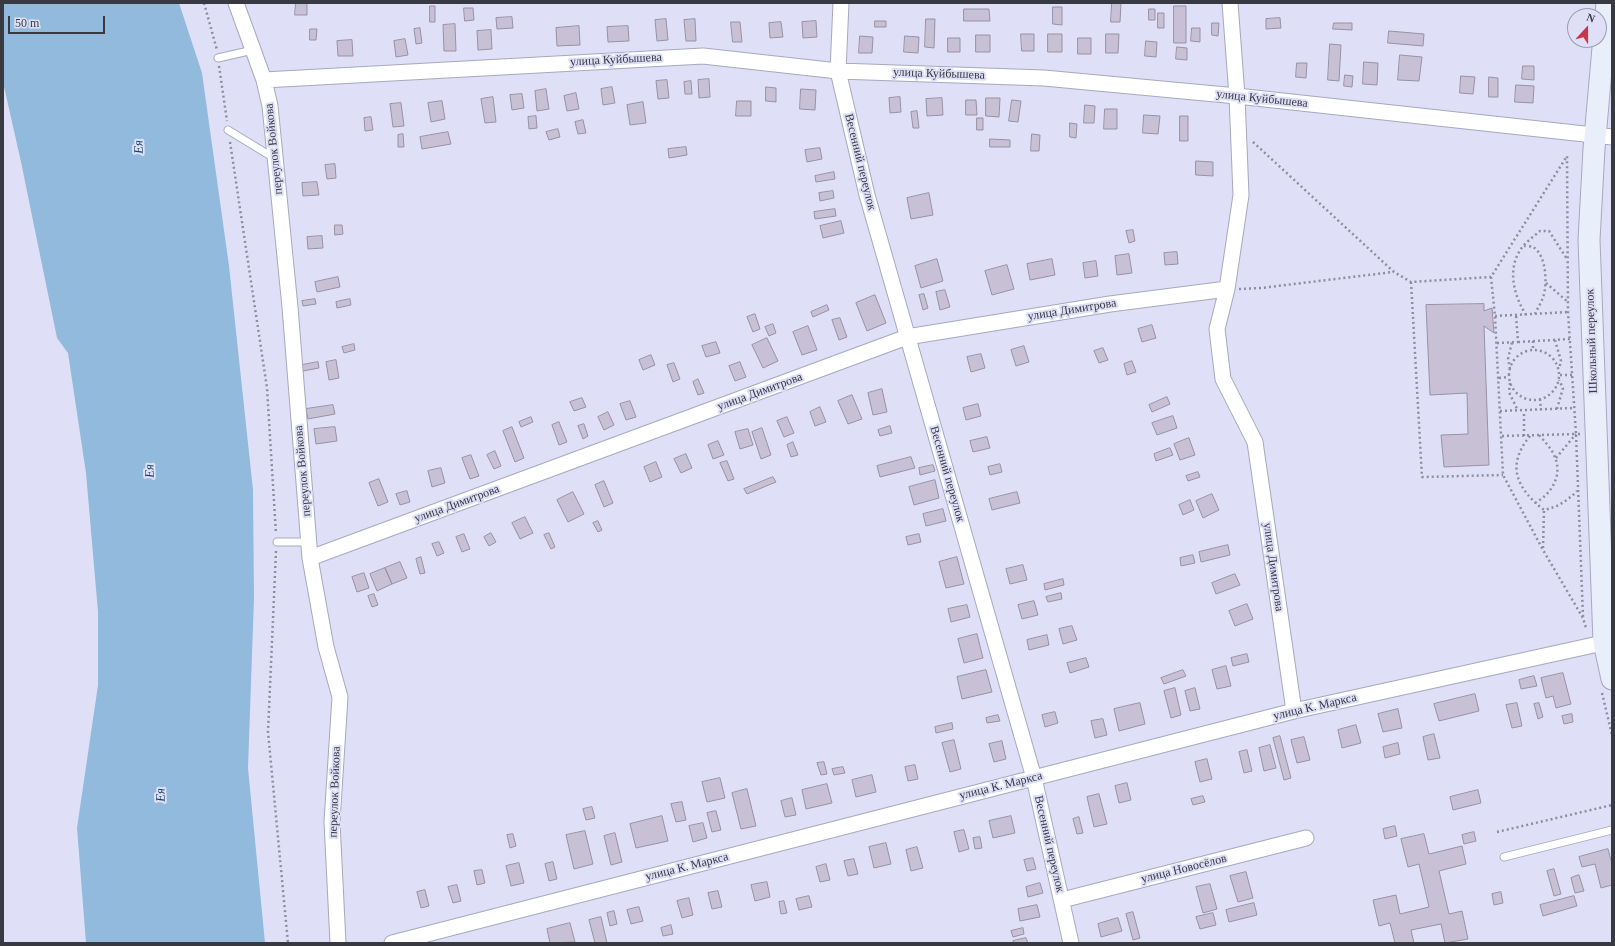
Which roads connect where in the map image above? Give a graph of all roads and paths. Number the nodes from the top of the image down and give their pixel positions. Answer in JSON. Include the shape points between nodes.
{"nodes":[{"id":1,"x":204,"y":3,"type":"edge"},
{"id":2,"x":236,"y":3,"type":"edge"},
{"id":3,"x":841,"y":3,"type":"edge"},
{"id":4,"x":1230,"y":3,"type":"edge"},
{"id":5,"x":1607,"y":3,"type":"edge"},
{"id":6,"x":253,"y":50,"type":"junction"},
{"id":7,"x":218,"y":58,"type":"junction"},
{"id":8,"x":838,"y":71,"type":"junction"},
{"id":9,"x":264,"y":80,"type":"junction"},
{"id":10,"x":1237,"y":96,"type":"junction"},
{"id":11,"x":1238,"y":128,"type":"junction"},
{"id":12,"x":228,"y":130,"type":"junction"},
{"id":13,"x":1603,"y":136,"type":"edge"},
{"id":14,"x":276,"y":159,"type":"junction"},
{"id":15,"x":1523,"y":246,"type":"junction"},
{"id":16,"x":1568,"y":260,"type":"junction"},
{"id":17,"x":1394,"y":272,"type":"junction"},
{"id":18,"x":1491,"y":277,"type":"junction"},
{"id":19,"x":1410,"y":282,"type":"junction"},
{"id":20,"x":1546,"y":283,"type":"junction"},
{"id":21,"x":1227,"y":289,"type":"junction"},
{"id":22,"x":1568,"y":302,"type":"junction"},
{"id":23,"x":1568,"y":312,"type":"junction"},
{"id":24,"x":1534,"y":314,"type":"junction"},
{"id":25,"x":1516,"y":315,"type":"junction"},
{"id":26,"x":1526,"y":315,"type":"junction"},
{"id":27,"x":1495,"y":316,"type":"junction"},
{"id":28,"x":907,"y":337,"type":"junction"},
{"id":29,"x":1570,"y":339,"type":"junction"},
{"id":30,"x":1555,"y":340,"type":"junction"},
{"id":31,"x":1533,"y":341,"type":"junction"},
{"id":32,"x":1512,"y":342,"type":"junction"},
{"id":33,"x":1518,"y":342,"type":"junction"},
{"id":34,"x":1497,"y":343,"type":"junction"},
{"id":35,"x":1533,"y":351,"type":"junction"},
{"id":36,"x":1510,"y":369,"type":"junction"},
{"id":37,"x":1559,"y":370,"type":"junction"},
{"id":38,"x":1560,"y":375,"type":"junction"},
{"id":39,"x":1572,"y":375,"type":"junction"},
{"id":40,"x":1509,"y":377,"type":"junction"},
{"id":41,"x":1498,"y":378,"type":"junction"},
{"id":42,"x":1559,"y":380,"type":"junction"},
{"id":43,"x":1510,"y":382,"type":"junction"},
{"id":44,"x":1540,"y":399,"type":"junction"},
{"id":45,"x":1574,"y":408,"type":"junction"},
{"id":46,"x":1557,"y":409,"type":"junction"},
{"id":47,"x":1518,"y":410,"type":"junction"},
{"id":48,"x":1524,"y":410,"type":"junction"},
{"id":49,"x":1541,"y":410,"type":"junction"},
{"id":50,"x":1500,"y":411,"type":"junction"},
{"id":51,"x":1530,"y":435,"type":"junction"},
{"id":52,"x":1539,"y":435,"type":"junction"},
{"id":53,"x":1586,"y":435,"type":"junction"},
{"id":54,"x":1502,"y":436,"type":"junction"},
{"id":55,"x":1524,"y":436,"type":"junction"},
{"id":56,"x":1555,"y":458,"type":"junction"},
{"id":57,"x":1503,"y":475,"type":"junction"},
{"id":58,"x":1578,"y":490,"type":"junction"},
{"id":59,"x":1535,"y":503,"type":"junction"},
{"id":60,"x":1544,"y":510,"type":"junction"},
{"id":61,"x":277,"y":542,"type":"junction"},
{"id":62,"x":309,"y":542,"type":"junction"},
{"id":63,"x":1543,"y":550,"type":"junction"},
{"id":64,"x":310,"y":558,"type":"junction"},
{"id":65,"x":1608,"y":642,"type":"edge"},
{"id":66,"x":1612,"y":679,"type":"edge"},
{"id":67,"x":1294,"y":711,"type":"junction"},
{"id":68,"x":1034,"y":778,"type":"junction"},
{"id":69,"x":1612,"y":805,"type":"edge"},
{"id":70,"x":1612,"y":830,"type":"edge"},
{"id":71,"x":1497,"y":832,"type":"dead end"},
{"id":72,"x":1306,"y":838,"type":"dead end"},
{"id":73,"x":1504,"y":857,"type":"dead end"},
{"id":74,"x":1062,"y":900,"type":"junction"},
{"id":75,"x":288,"y":943,"type":"edge"},
{"id":76,"x":338,"y":943,"type":"edge"},
{"id":77,"x":392,"y":943,"type":"edge"},
{"id":78,"x":1071,"y":943,"type":"edge"}],
"edges":[{"from":1,"to":7,"type":"path"},
{"from":2,"to":6,"type":"street","name":"переулок Войкова"},
{"from":3,"to":8,"type":"street","name":"Весенний переулок"},
{"from":4,"to":10,"type":"street","name":"улица Димитрова"},
{"from":5,"to":13,"type":"street","name":"Школьный переулок"},
{"from":6,"to":7,"type":"lane"},
{"from":6,"to":9,"type":"street","name":"переулок Войкова"},
{"from":7,"to":12,"type":"path"},
{"from":8,"to":9,"type":"street","name":"улица Куйбышева","via":[[702,56]]},
{"from":8,"to":10,"type":"street","name":"улица Куйбышева","via":[[1044,78]]},
{"from":8,"to":28,"type":"street","name":"Весенний переулок","via":[[867,195]]},
{"from":9,"to":14,"type":"street","name":"переулок Войкова","via":[[270,106]]},
{"from":10,"to":11,"type":"street","name":"улица Димитрова"},
{"from":10,"to":13,"type":"street","name":"улица Куйбышева"},
{"from":11,"to":17,"type":"path"},
{"from":11,"to":21,"type":"street","name":"улица Димитрова","via":[[1241,195]]},
{"from":12,"to":14,"type":"lane"},
{"from":12,"to":61,"type":"path","via":[[267,388]]},
{"from":13,"to":53,"type":"street","name":"Школьный переулок","via":[[1588,240]]},
{"from":14,"to":62,"type":"street","name":"переулок Войкова"},
{"from":15,"to":16,"type":"path","via":[[1540,230],[1549,231]]},
{"from":15,"to":20,"type":"path","via":[[1532,247],[1539,253],[1545,269]]},
{"from":15,"to":26,"type":"path","via":[[1513,266],[1513,283],[1519,304]]},
{"from":16,"to":18,"type":"path","via":[[1567,156]]},
{"from":16,"to":22,"type":"path"},
{"from":17,"to":19,"type":"path"},
{"from":17,"to":21,"type":"path","via":[[1261,288]]},
{"from":18,"to":19,"type":"path"},
{"from":18,"to":27,"type":"path"},
{"from":19,"to":57,"type":"path","via":[[1422,477]]},
{"from":20,"to":22,"type":"path"},
{"from":20,"to":24,"type":"path","via":[[1542,300]]},
{"from":21,"to":28,"type":"street","name":"улица Димитрова","via":[[1110,304]]},
{"from":21,"to":67,"type":"street","name":"улица Димитрова","via":[[1217,329],[1224,379],[1255,442]]},
{"from":22,"to":23,"type":"path"},
{"from":23,"to":24,"type":"path"},
{"from":23,"to":29,"type":"path"},
{"from":24,"to":26,"type":"path"},
{"from":25,"to":26,"type":"path"},
{"from":25,"to":27,"type":"path"},
{"from":25,"to":33,"type":"path"},
{"from":27,"to":34,"type":"path"},
{"from":28,"to":64,"type":"street","name":"улица Димитрова"},
{"from":28,"to":68,"type":"street","name":"Весенний переулок"},
{"from":29,"to":30,"type":"path"},
{"from":29,"to":39,"type":"path"},
{"from":30,"to":31,"type":"path"},
{"from":30,"to":37,"type":"path","via":[[1561,361]]},
{"from":31,"to":33,"type":"path"},
{"from":31,"to":35,"type":"path"},
{"from":32,"to":33,"type":"path"},
{"from":32,"to":34,"type":"path"},
{"from":32,"to":36,"type":"path","via":[[1508,359]]},
{"from":34,"to":41,"type":"path"},
{"from":35,"to":36,"type":"path","via":[[1520,354]]},
{"from":35,"to":37,"type":"path","via":[[1550,355]]},
{"from":36,"to":40,"type":"path"},
{"from":37,"to":38,"type":"path"},
{"from":38,"to":39,"type":"path"},
{"from":38,"to":42,"type":"path"},
{"from":39,"to":45,"type":"path"},
{"from":40,"to":41,"type":"path"},
{"from":40,"to":43,"type":"path"},
{"from":41,"to":50,"type":"path"},
{"from":42,"to":44,"type":"path","via":[[1556,388]]},
{"from":42,"to":46,"type":"path","via":[[1563,388]]},
{"from":43,"to":44,"type":"path","via":[[1524,398]]},
{"from":43,"to":47,"type":"path","via":[[1509,392]]},
{"from":44,"to":49,"type":"path"},
{"from":45,"to":46,"type":"path"},
{"from":45,"to":53,"type":"path"},
{"from":46,"to":49,"type":"path"},
{"from":47,"to":48,"type":"path"},
{"from":47,"to":50,"type":"path"},
{"from":48,"to":49,"type":"path"},
{"from":48,"to":55,"type":"path"},
{"from":50,"to":54,"type":"path"},
{"from":51,"to":52,"type":"path"},
{"from":51,"to":55,"type":"path"},
{"from":51,"to":59,"type":"path","via":[[1517,455],[1515,468],[1518,481]]},
{"from":52,"to":53,"type":"path"},
{"from":52,"to":56,"type":"path"},
{"from":53,"to":56,"type":"path"},
{"from":53,"to":58,"type":"path"},
{"from":53,"to":65,"type":"street","name":"Школьный переулок"},
{"from":54,"to":55,"type":"path"},
{"from":54,"to":57,"type":"path"},
{"from":56,"to":59,"type":"path","via":[[1558,469],[1552,490]]},
{"from":57,"to":63,"type":"path"},
{"from":58,"to":60,"type":"path","via":[[1566,502]]},
{"from":58,"to":63,"type":"path","via":[[1583,618]]},
{"from":59,"to":60,"type":"path"},
{"from":60,"to":63,"type":"path"},
{"from":61,"to":62,"type":"lane"},
{"from":61,"to":75,"type":"path","via":[[268,732]]},
{"from":62,"to":64,"type":"street","name":"переулок Войкова"},
{"from":64,"to":76,"type":"street","name":"переулок Войкова","via":[[326,647],[340,697],[332,822]]},
{"from":65,"to":66,"type":"street","name":"Школьный переулок"},
{"from":65,"to":67,"type":"street","name":"улица К. Маркса"},
{"from":67,"to":68,"type":"street","name":"улица К. Маркса"},
{"from":68,"to":74,"type":"street","name":"Весенний переулок"},
{"from":68,"to":77,"type":"street","name":"улица К. Маркса"},
{"from":69,"to":71,"type":"path"},
{"from":70,"to":73,"type":"lane"},
{"from":72,"to":74,"type":"street","name":"улица Новосёлов"},
{"from":74,"to":78,"type":"street","name":"Весенний переулок"}]}
